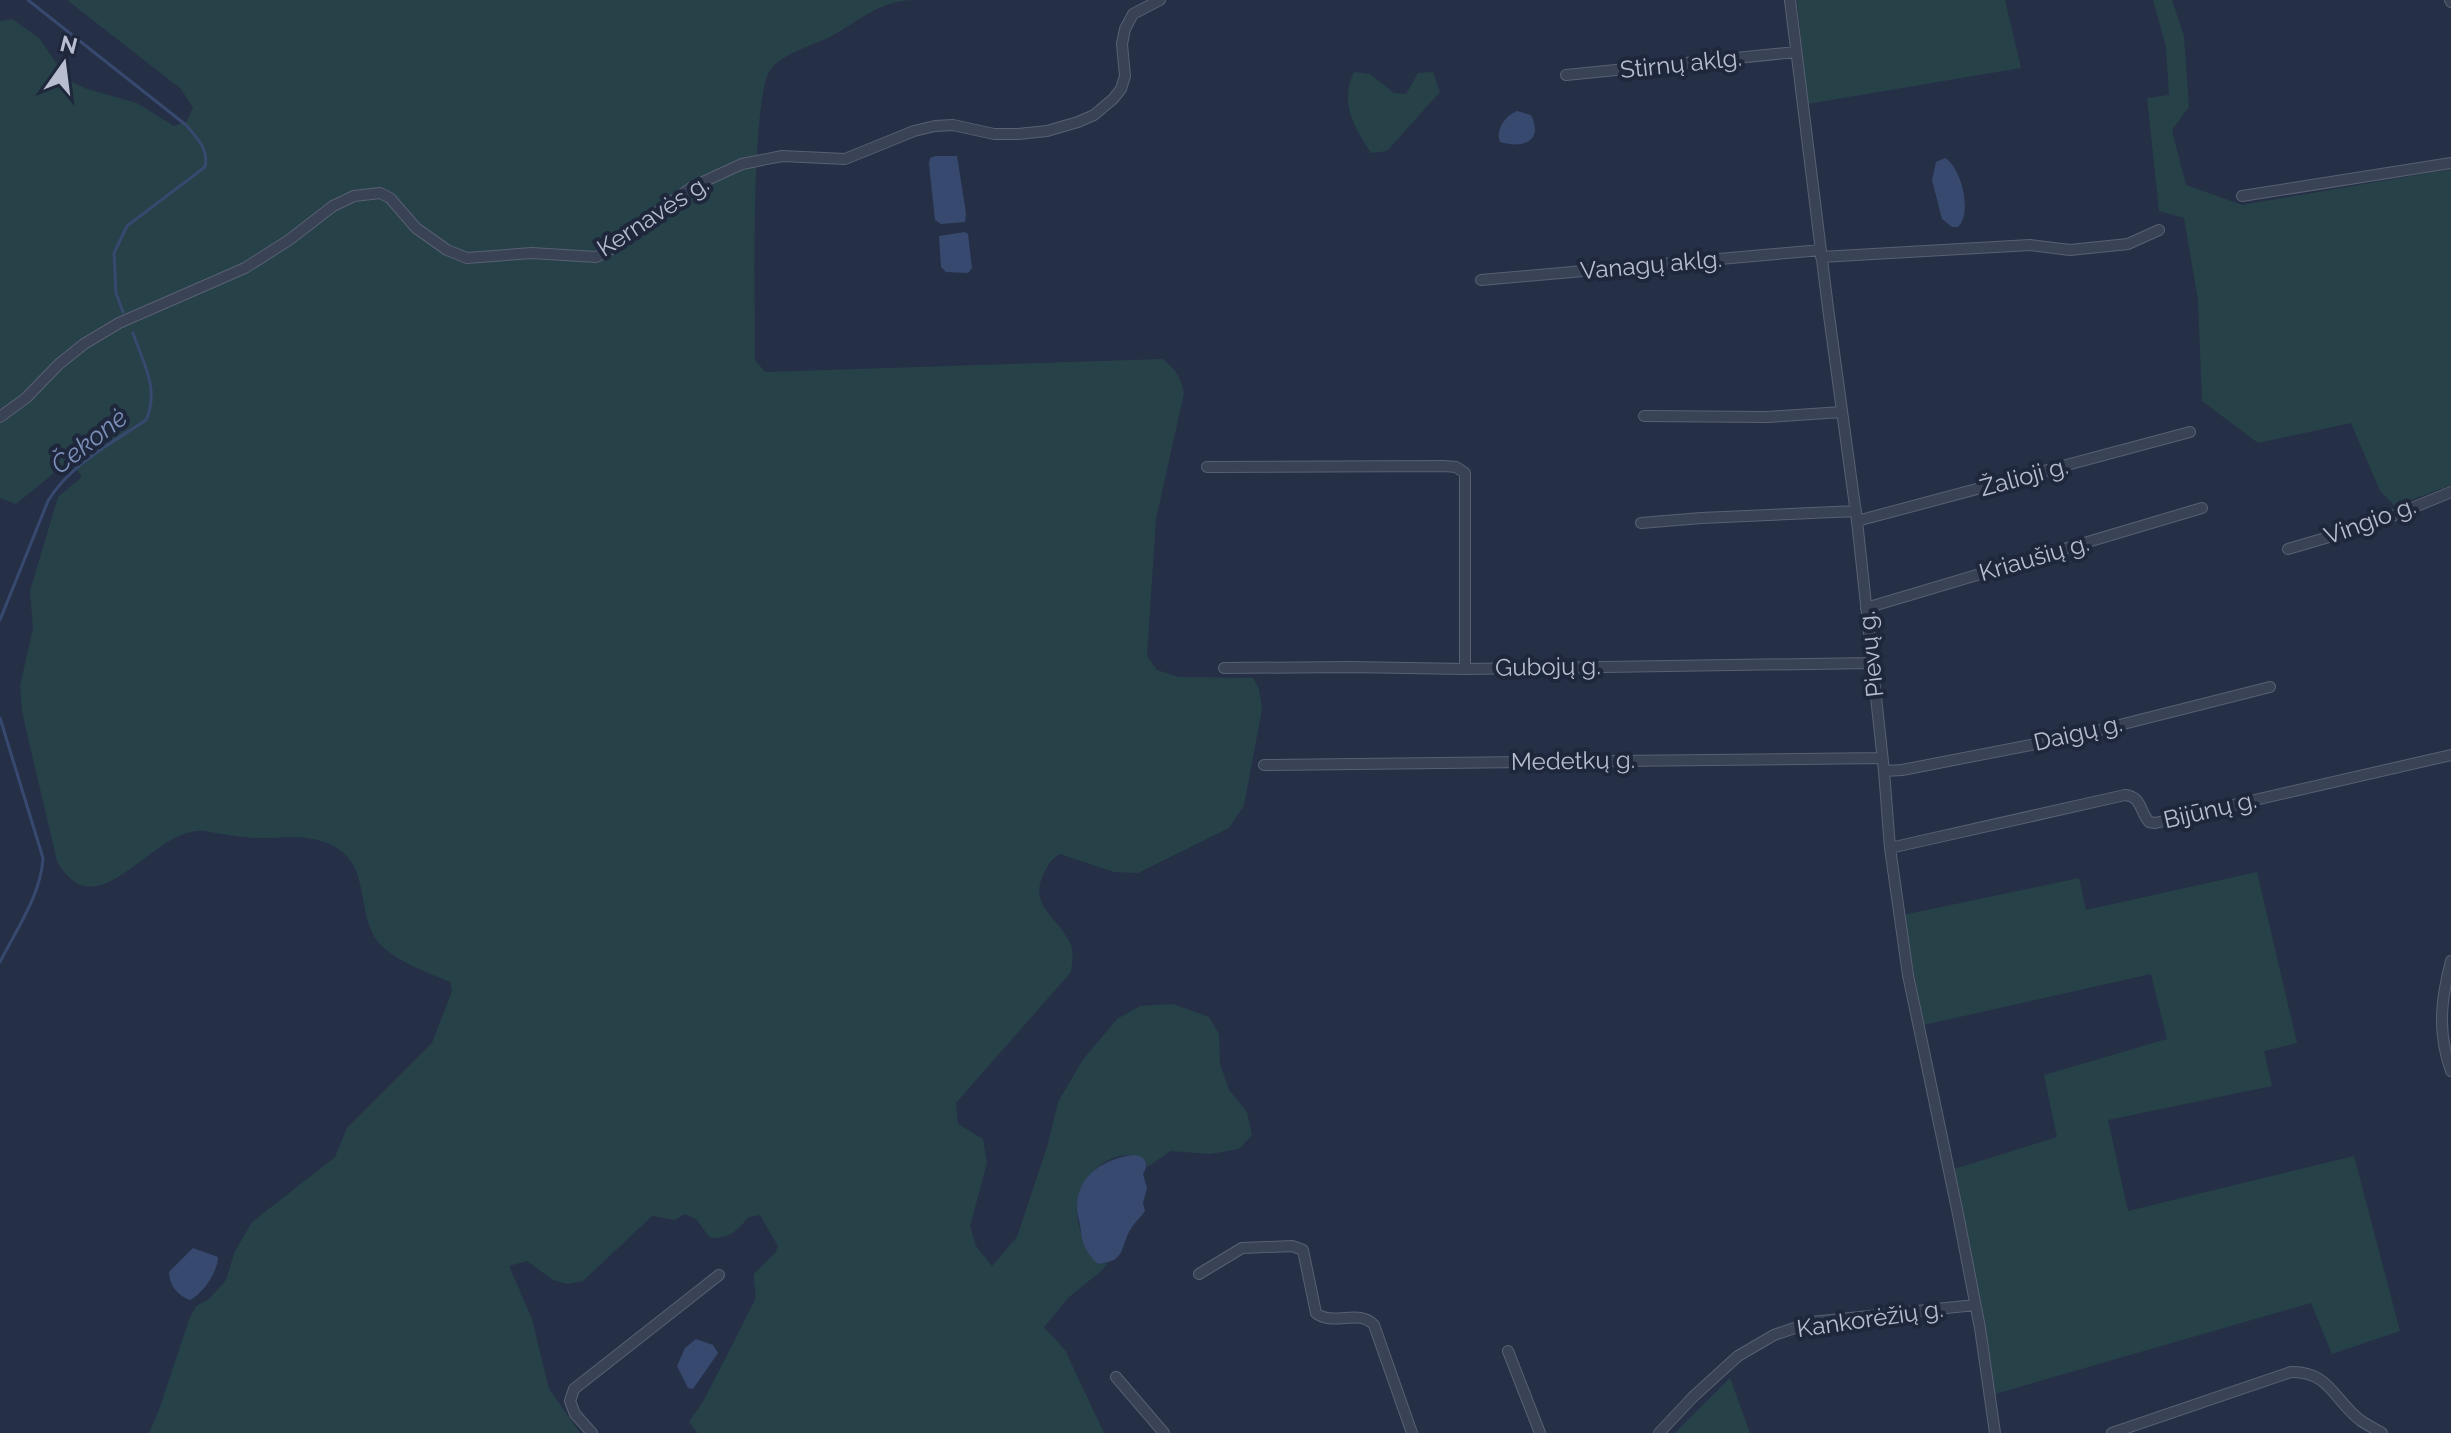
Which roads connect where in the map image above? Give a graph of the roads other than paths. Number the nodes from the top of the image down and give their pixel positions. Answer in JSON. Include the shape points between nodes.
{"nodes":[{"id":1,"x":1160,"y":0,"type":"edge"},
{"id":2,"x":1790,"y":0,"type":"edge"},
{"id":3,"x":1796,"y":52,"type":"junction"},
{"id":4,"x":1566,"y":75,"type":"dead end"},
{"id":5,"x":2451,"y":163,"type":"edge"},
{"id":6,"x":2242,"y":196,"type":"dead end"},
{"id":7,"x":2159,"y":230,"type":"dead end"},
{"id":8,"x":1821,"y":254,"type":"junction"},
{"id":9,"x":1481,"y":280,"type":"dead end"},
{"id":10,"x":1842,"y":412,"type":"junction"},
{"id":11,"x":1644,"y":416,"type":"dead end"},
{"id":12,"x":0,"y":417,"type":"edge"},
{"id":13,"x":2190,"y":432,"type":"dead end"},
{"id":14,"x":1207,"y":467,"type":"dead end"},
{"id":15,"x":2451,"y":492,"type":"edge"},
{"id":16,"x":2202,"y":508,"type":"dead end"},
{"id":17,"x":1856,"y":516,"type":"junction"},
{"id":18,"x":1641,"y":523,"type":"dead end"},
{"id":19,"x":2288,"y":549,"type":"dead end"},
{"id":20,"x":1866,"y":608,"type":"junction"},
{"id":21,"x":1872,"y":663,"type":"junction"},
{"id":22,"x":1224,"y":668,"type":"dead end"},
{"id":23,"x":1465,"y":669,"type":"junction"},
{"id":24,"x":2270,"y":687,"type":"dead end"},
{"id":25,"x":2451,"y":755,"type":"edge"},
{"id":26,"x":1882,"y":758,"type":"junction"},
{"id":27,"x":1264,"y":765,"type":"dead end"},
{"id":28,"x":1884,"y":771,"type":"junction"},
{"id":29,"x":1890,"y":848,"type":"junction"},
{"id":30,"x":2451,"y":961,"type":"edge"},
{"id":31,"x":2451,"y":1071,"type":"edge"},
{"id":32,"x":1199,"y":1274,"type":"dead end"},
{"id":33,"x":719,"y":1275,"type":"dead end"},
{"id":34,"x":1975,"y":1305,"type":"junction"},
{"id":35,"x":1508,"y":1351,"type":"dead end"},
{"id":36,"x":1116,"y":1377,"type":"dead end"},
{"id":37,"x":592,"y":1433,"type":"edge"},
{"id":38,"x":1164,"y":1433,"type":"edge"},
{"id":39,"x":1412,"y":1433,"type":"edge"},
{"id":40,"x":1540,"y":1433,"type":"edge"},
{"id":41,"x":1659,"y":1433,"type":"edge"},
{"id":42,"x":1995,"y":1433,"type":"edge"},
{"id":43,"x":2112,"y":1433,"type":"edge"},
{"id":44,"x":2382,"y":1433,"type":"edge"}],
"edges":[{"from":1,"to":12,"type":"street","name":"Kernavės g.","via":[[1133,14],[1122,44],[1121,89],[1094,115],[1047,131],[1018,134],[935,126],[845,159],[782,156],[742,164],[692,187],[596,257],[532,253],[467,258],[416,228],[390,198],[380,193],[354,196],[245,268],[119,323],[84,344]]},
{"from":2,"to":3,"type":"street","name":"Pievų g."},
{"from":3,"to":4,"type":"street","name":"Stirnų aklg."},
{"from":3,"to":8,"type":"street","name":"Pievų g."},
{"from":5,"to":6,"type":"street"},
{"from":7,"to":8,"type":"street","name":"Vanagų aklg.","via":[[2128,244],[2070,250],[2030,245]]},
{"from":8,"to":9,"type":"street","name":"Vanagų aklg."},
{"from":8,"to":10,"type":"street","name":"Pievų g."},
{"from":10,"to":11,"type":"street"},
{"from":10,"to":17,"type":"street","name":"Pievų g."},
{"from":13,"to":17,"type":"street","name":"Žalioji g."},
{"from":14,"to":23,"type":"street","via":[[1444,466],[1465,473]]},
{"from":15,"to":19,"type":"street","name":"Vingio g.","via":[[2373,524]]},
{"from":16,"to":20,"type":"street","name":"Kriaušių g."},
{"from":17,"to":18,"type":"street","name":"Žalioji g."},
{"from":17,"to":20,"type":"street","name":"Pievų g."},
{"from":20,"to":21,"type":"street","name":"Pievų g."},
{"from":21,"to":23,"type":"street","name":"Gubojų g."},
{"from":21,"to":26,"type":"street","name":"Pievų g."},
{"from":22,"to":23,"type":"street","name":"Gubojų g."},
{"from":24,"to":28,"type":"street","name":"Daigų g.","via":[[2072,737]]},
{"from":25,"to":29,"type":"street","name":"Bijūnų g.","via":[[2155,823],[2145,818],[2139,800],[2125,795]]},
{"from":26,"to":27,"type":"street","name":"Medetkų g."},
{"from":26,"to":28,"type":"street","name":"Pievų g."},
{"from":28,"to":29,"type":"street","name":"Pievų g."},
{"from":29,"to":34,"type":"street","name":"Pievų g.","via":[[1908,975]]},
{"from":30,"to":31,"type":"street","via":[[2441,1005]]},
{"from":32,"to":39,"type":"street","via":[[1242,1248],[1303,1250],[1316,1313],[1324,1318],[1364,1317],[1374,1325]]},
{"from":33,"to":37,"type":"street","via":[[574,1389],[570,1401],[575,1414]]},
{"from":34,"to":41,"type":"street","name":"Kankorėžių g.","via":[[1812,1322],[1774,1335],[1738,1356]]},
{"from":34,"to":42,"type":"street","name":"Pievų g."},
{"from":35,"to":40,"type":"street"},
{"from":36,"to":38,"type":"street"},
{"from":43,"to":44,"type":"street","via":[[2306,1371],[2319,1377],[2359,1420]]}]}
